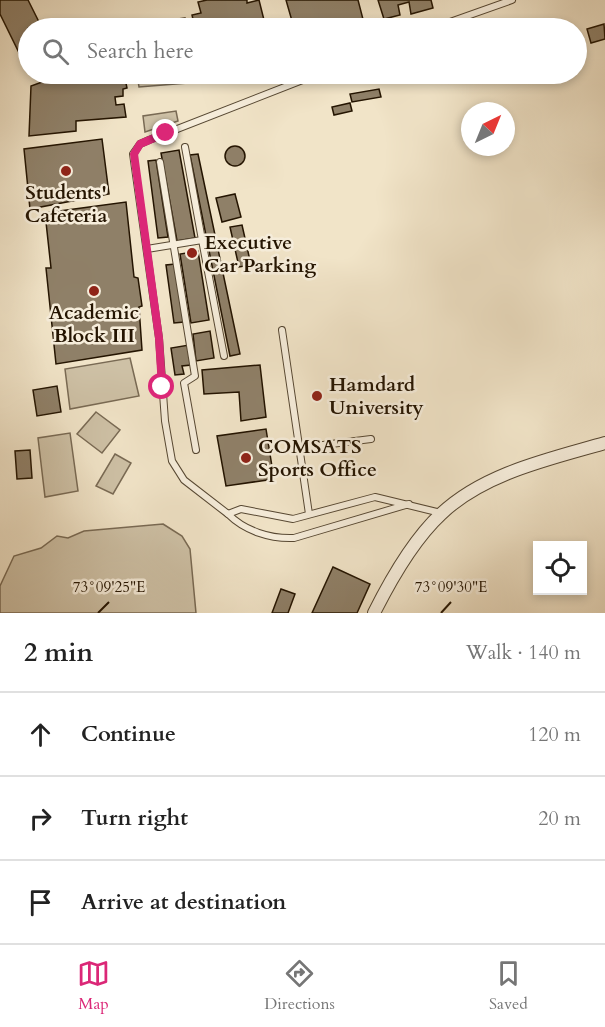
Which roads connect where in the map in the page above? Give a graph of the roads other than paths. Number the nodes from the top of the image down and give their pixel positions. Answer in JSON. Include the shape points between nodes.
{"nodes":[{"id":1,"x":512,"y":0,"type":"edge"},
{"id":2,"x":461,"y":18,"type":"edge"},
{"id":3,"x":293,"y":84,"type":"edge"},
{"id":4,"x":185,"y":147,"type":"dead end"},
{"id":5,"x":160,"y":162,"type":"dead end"},
{"id":6,"x":202,"y":240,"type":"junction"},
{"id":7,"x":174,"y":246,"type":"junction"},
{"id":8,"x":147,"y":249,"type":"junction"},
{"id":9,"x":282,"y":330,"type":"dead end"},
{"id":10,"x":224,"y":356,"type":"dead end"},
{"id":11,"x":371,"y":439,"type":"dead end"},
{"id":12,"x":605,"y":443,"type":"edge"},
{"id":13,"x":299,"y":448,"type":"junction"},
{"id":14,"x":196,"y":450,"type":"dead end"},
{"id":15,"x":410,"y":504,"type":"junction"},
{"id":16,"x":441,"y":513,"type":"junction"},
{"id":17,"x":228,"y":514,"type":"junction"},
{"id":18,"x":309,"y":514,"type":"junction"},
{"id":19,"x":374,"y":613,"type":"edge"}],
"edges":[{"from":1,"to":2,"type":"lane"},
{"from":3,"to":8,"type":"lane","via":[[140,144],[134,154]]},
{"from":4,"to":6,"type":"lane"},
{"from":5,"to":7,"type":"lane"},
{"from":6,"to":7,"type":"lane"},
{"from":6,"to":10,"type":"lane"},
{"from":7,"to":8,"type":"lane"},
{"from":7,"to":14,"type":"lane","via":[[195,376],[184,383]]},
{"from":8,"to":17,"type":"lane","via":[[172,460],[184,480]]},
{"from":9,"to":13,"type":"lane"},
{"from":11,"to":13,"type":"lane"},
{"from":12,"to":16,"type":"street","via":[[541,461],[485,484]]},
{"from":13,"to":18,"type":"lane"},
{"from":15,"to":16,"type":"lane"},
{"from":15,"to":17,"type":"lane","via":[[294,538],[280,538],[239,525]]},
{"from":15,"to":18,"type":"lane","via":[[375,497]]},
{"from":16,"to":19,"type":"street","via":[[410,553]]},
{"from":17,"to":18,"type":"lane","via":[[240,509],[293,519]]}]}
